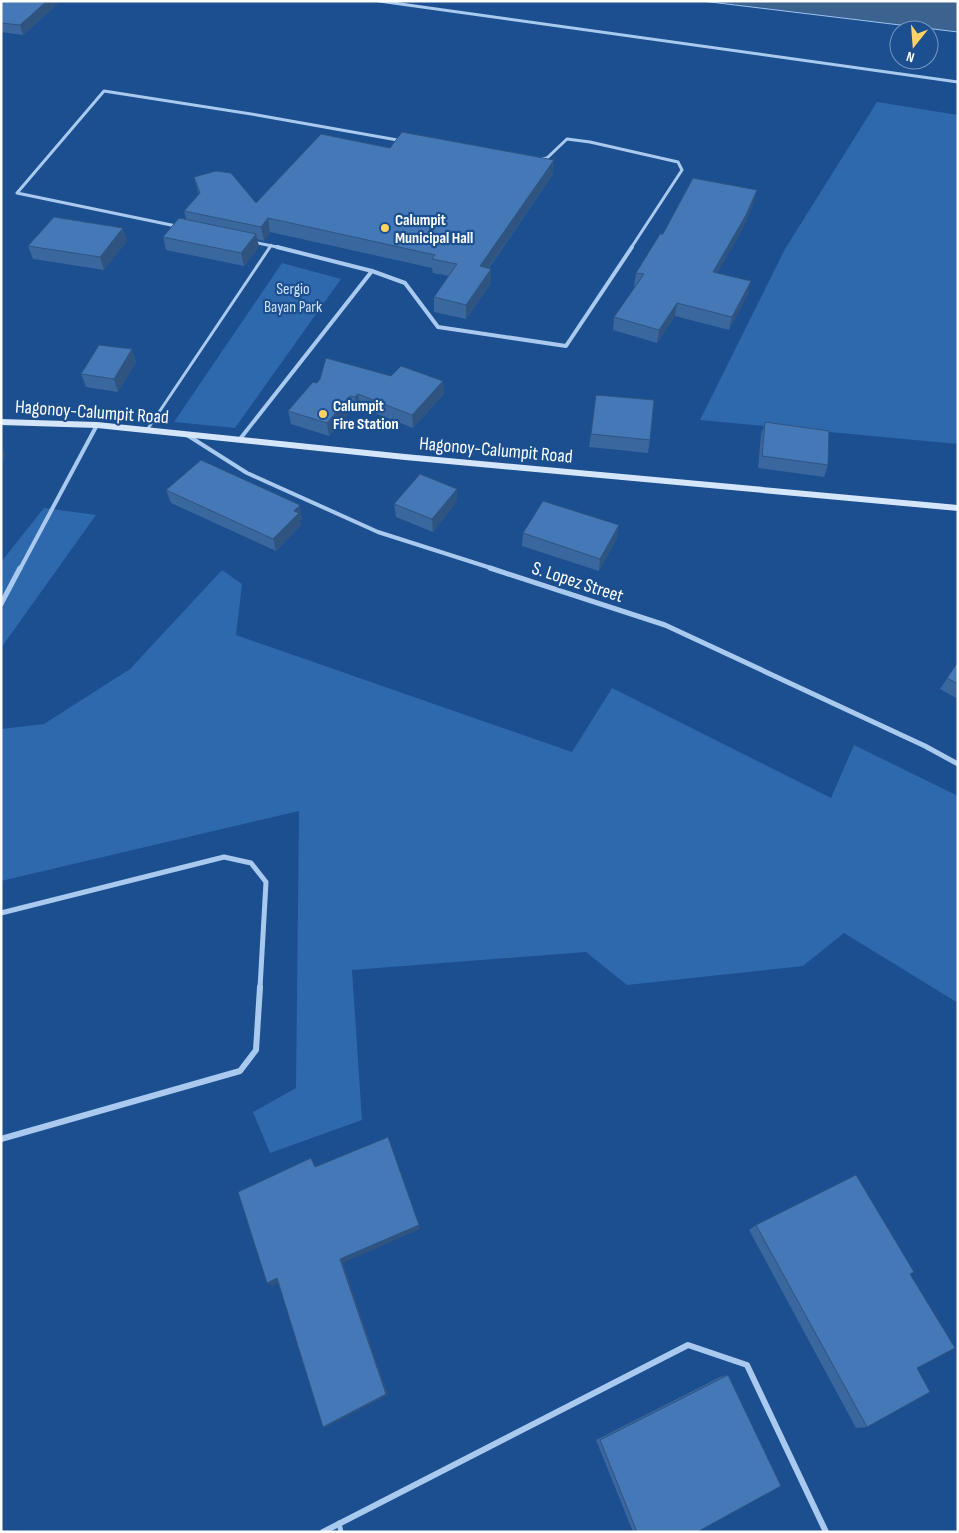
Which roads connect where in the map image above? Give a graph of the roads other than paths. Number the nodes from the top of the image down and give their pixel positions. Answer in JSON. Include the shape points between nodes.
{"nodes":[{"id":1,"x":379,"y":1,"type":"edge"},
{"id":2,"x":411,"y":1,"type":"edge"},
{"id":3,"x":408,"y":5,"type":"junction"},
{"id":4,"x":958,"y":82,"type":"edge"},
{"id":5,"x":271,"y":245,"type":"junction"},
{"id":6,"x":372,"y":271,"type":"junction"},
{"id":7,"x":1,"y":422,"type":"edge"},
{"id":8,"x":97,"y":425,"type":"junction"},
{"id":9,"x":147,"y":430,"type":"junction"},
{"id":10,"x":186,"y":434,"type":"junction"},
{"id":11,"x":240,"y":439,"type":"junction"},
{"id":12,"x":958,"y":508,"type":"edge"},
{"id":13,"x":1,"y":604,"type":"edge"},
{"id":14,"x":958,"y":764,"type":"edge"},
{"id":15,"x":1,"y":913,"type":"edge"},
{"id":16,"x":1,"y":1139,"type":"edge"},
{"id":17,"x":339,"y":1524,"type":"junction"},
{"id":18,"x":323,"y":1532,"type":"edge"},
{"id":19,"x":342,"y":1532,"type":"edge"},
{"id":20,"x":826,"y":1532,"type":"edge"}],
"edges":[{"from":1,"to":3,"type":"street"},
{"from":2,"to":3,"type":"street"},
{"from":3,"to":4,"type":"street"},
{"from":5,"to":6,"type":"street"},
{"from":5,"to":6,"type":"street","via":[[17,193],[104,91],[257,114],[476,154],[530,160],[547,158],[567,139],[590,142],[678,162],[682,170],[566,346],[438,327],[405,283]]},
{"from":5,"to":9,"type":"lane"},
{"from":6,"to":11,"type":"street"},
{"from":7,"to":8,"type":"main road","name":"Hagonoy-Calumpit Road"},
{"from":8,"to":9,"type":"main road","name":"Hagonoy-Calumpit Road"},
{"from":8,"to":13,"type":"street"},
{"from":9,"to":10,"type":"main road","name":"Hagonoy-Calumpit Road"},
{"from":10,"to":11,"type":"main road","name":"Hagonoy-Calumpit Road"},
{"from":10,"to":14,"type":"street","name":"S. Lopez Street","via":[[247,473],[378,532],[665,625]]},
{"from":11,"to":12,"type":"main road","name":"Hagonoy-Calumpit Road"},
{"from":15,"to":16,"type":"street","via":[[224,857],[251,863],[266,882],[256,1050],[240,1071]]},
{"from":17,"to":18,"type":"street"},
{"from":17,"to":19,"type":"lane"},
{"from":17,"to":20,"type":"street","via":[[688,1345],[747,1365]]}]}
